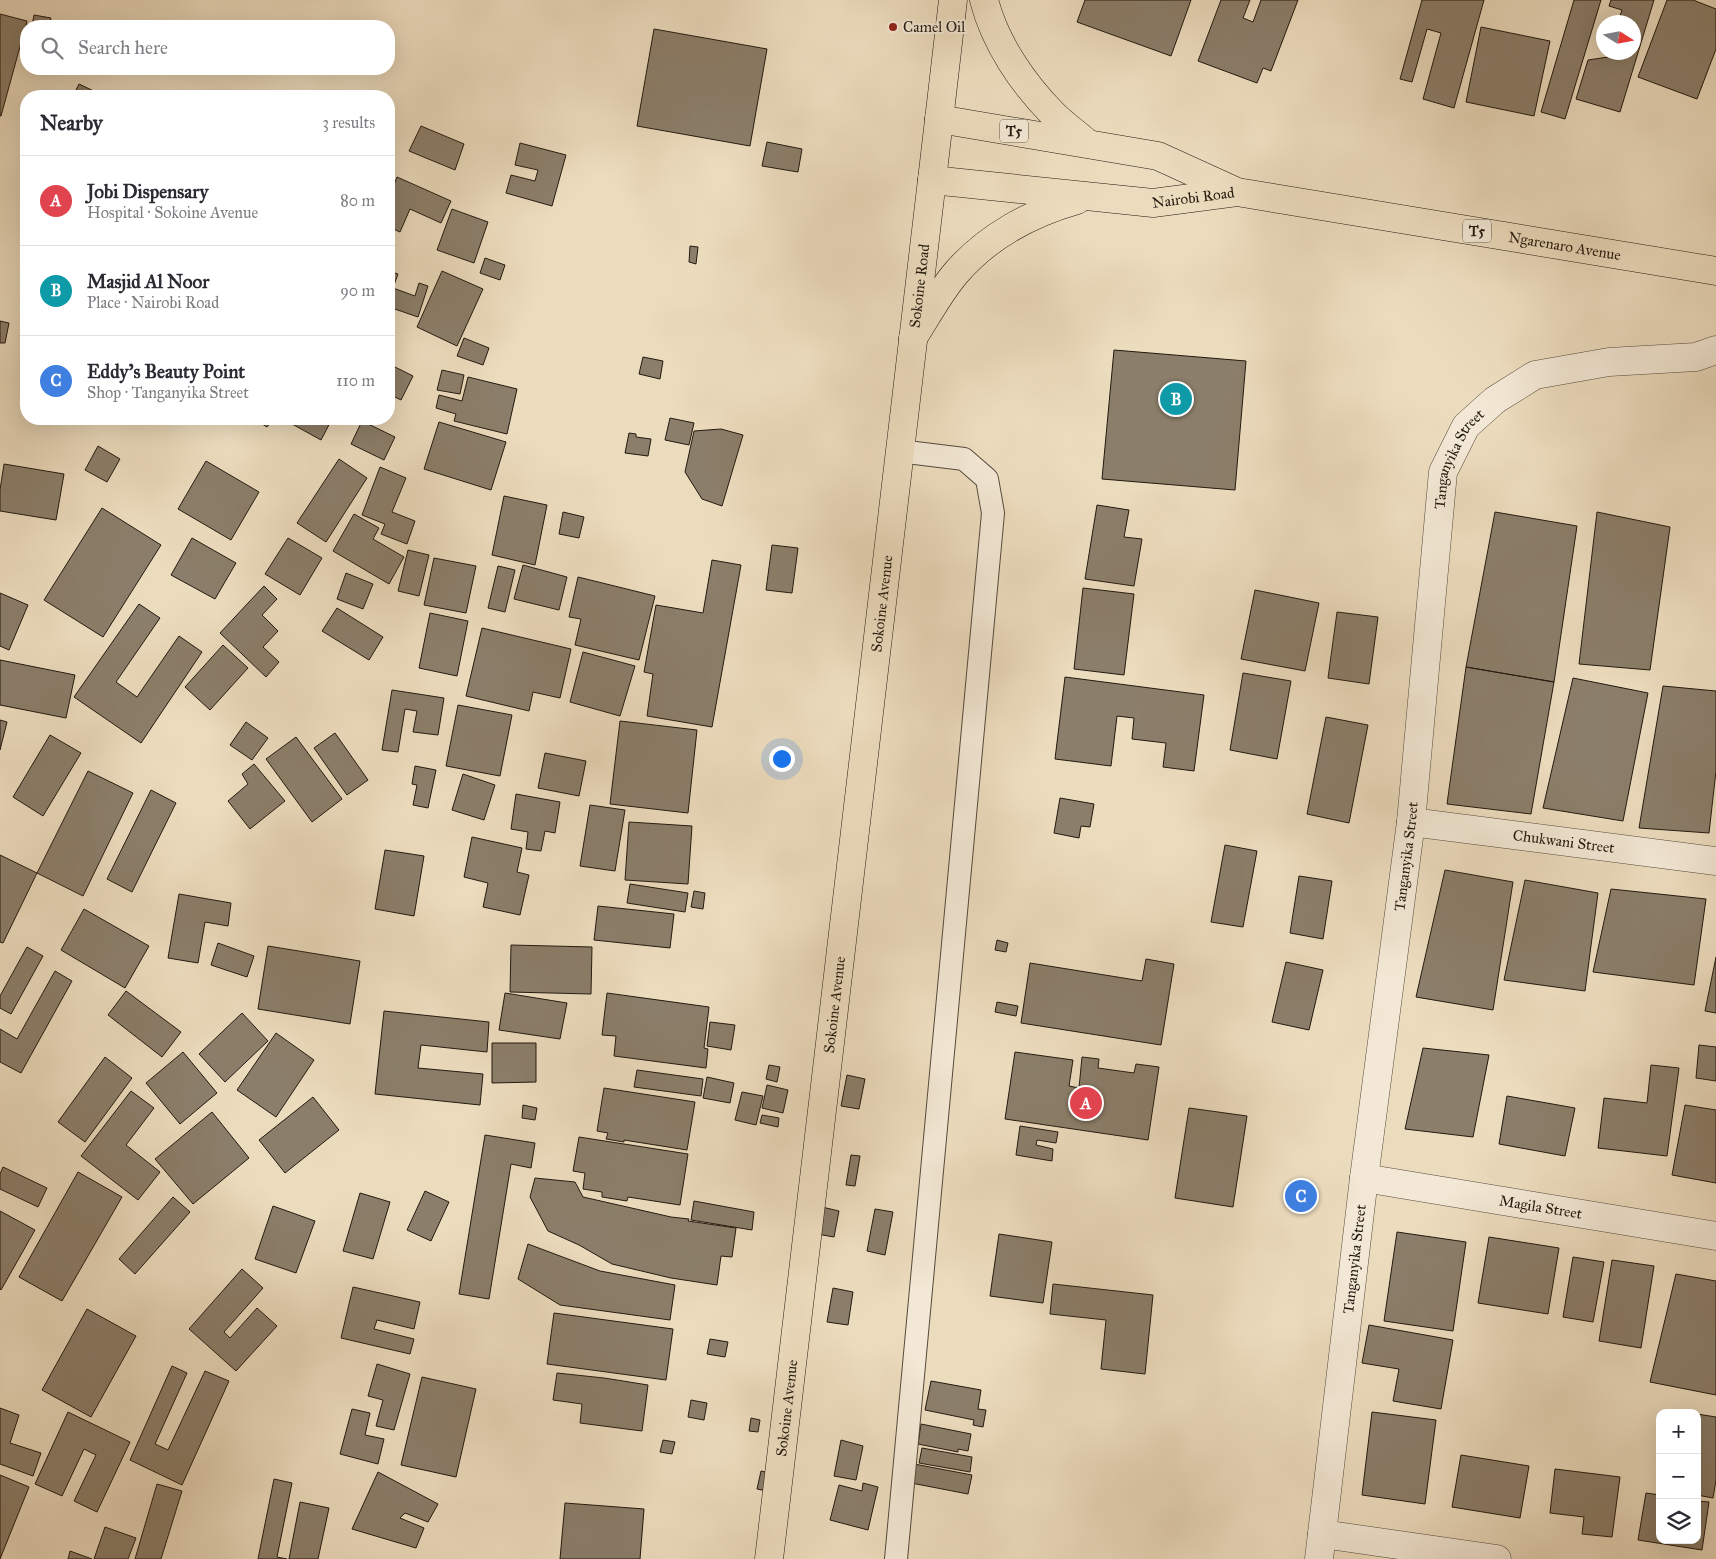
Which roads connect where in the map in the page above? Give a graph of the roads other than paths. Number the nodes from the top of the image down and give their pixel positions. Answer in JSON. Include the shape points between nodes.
{"nodes":[{"id":1,"x":953,"y":0,"type":"edge"},
{"id":2,"x":984,"y":0,"type":"edge"},
{"id":3,"x":939,"y":119,"type":"junction"},
{"id":4,"x":1089,"y":144,"type":"junction"},
{"id":5,"x":932,"y":180,"type":"junction"},
{"id":6,"x":1237,"y":192,"type":"junction"},
{"id":7,"x":1088,"y":196,"type":"junction"},
{"id":8,"x":1716,"y":272,"type":"edge"},
{"id":9,"x":913,"y":338,"type":"junction"},
{"id":10,"x":1716,"y":350,"type":"edge"},
{"id":11,"x":899,"y":451,"type":"junction"},
{"id":12,"x":1411,"y":822,"type":"junction"},
{"id":13,"x":1716,"y":862,"type":"edge"},
{"id":14,"x":1364,"y":1178,"type":"junction"},
{"id":15,"x":1716,"y":1236,"type":"edge"},
{"id":16,"x":1321,"y":1547,"type":"edge"},
{"id":17,"x":769,"y":1559,"type":"edge"},
{"id":18,"x":896,"y":1559,"type":"edge"},
{"id":19,"x":1498,"y":1559,"type":"edge"}],
"edges":[{"from":1,"to":3,"type":"main road","name":"Sokoine Road"},
{"from":2,"to":4,"type":"main road","via":[[1003,48],[1027,84],[1055,116]]},
{"from":3,"to":4,"type":"main road","name":"Nairobi Road","number":"T5"},
{"from":3,"to":5,"type":"main road","name":"Sokoine Road"},
{"from":4,"to":6,"type":"main road","name":"Nairobi Road","number":"T5","via":[[1158,156]]},
{"from":5,"to":7,"type":"main road","name":"Nairobi Road","number":"T5"},
{"from":5,"to":9,"type":"main road","name":"Sokoine Road"},
{"from":6,"to":7,"type":"main road","name":"Nairobi Road","number":"T5","via":[[1154,203]]},
{"from":6,"to":8,"type":"main road","name":"Ngarenaro Avenue","number":"T5"},
{"from":7,"to":9,"type":"main road","via":[[1051,207],[1016,224],[984,246],[956,273]]},
{"from":9,"to":11,"type":"main road","name":"Sokoine Road"},
{"from":10,"to":12,"type":"street","name":"Tanganyika Street","via":[[1696,357],[1608,362],[1535,375],[1495,400],[1466,426],[1443,472]]},
{"from":11,"to":17,"type":"main road","name":"Sokoine Avenue"},
{"from":11,"to":18,"type":"lane","via":[[964,459],[987,479],[993,512]]},
{"from":12,"to":13,"type":"street","name":"Chukwani Street"},
{"from":12,"to":14,"type":"street","name":"Tanganyika Street"},
{"from":14,"to":15,"type":"street","name":"Magila Street"},
{"from":14,"to":16,"type":"street","name":"Tanganyika Street"},
{"from":16,"to":19,"type":"street"}]}
